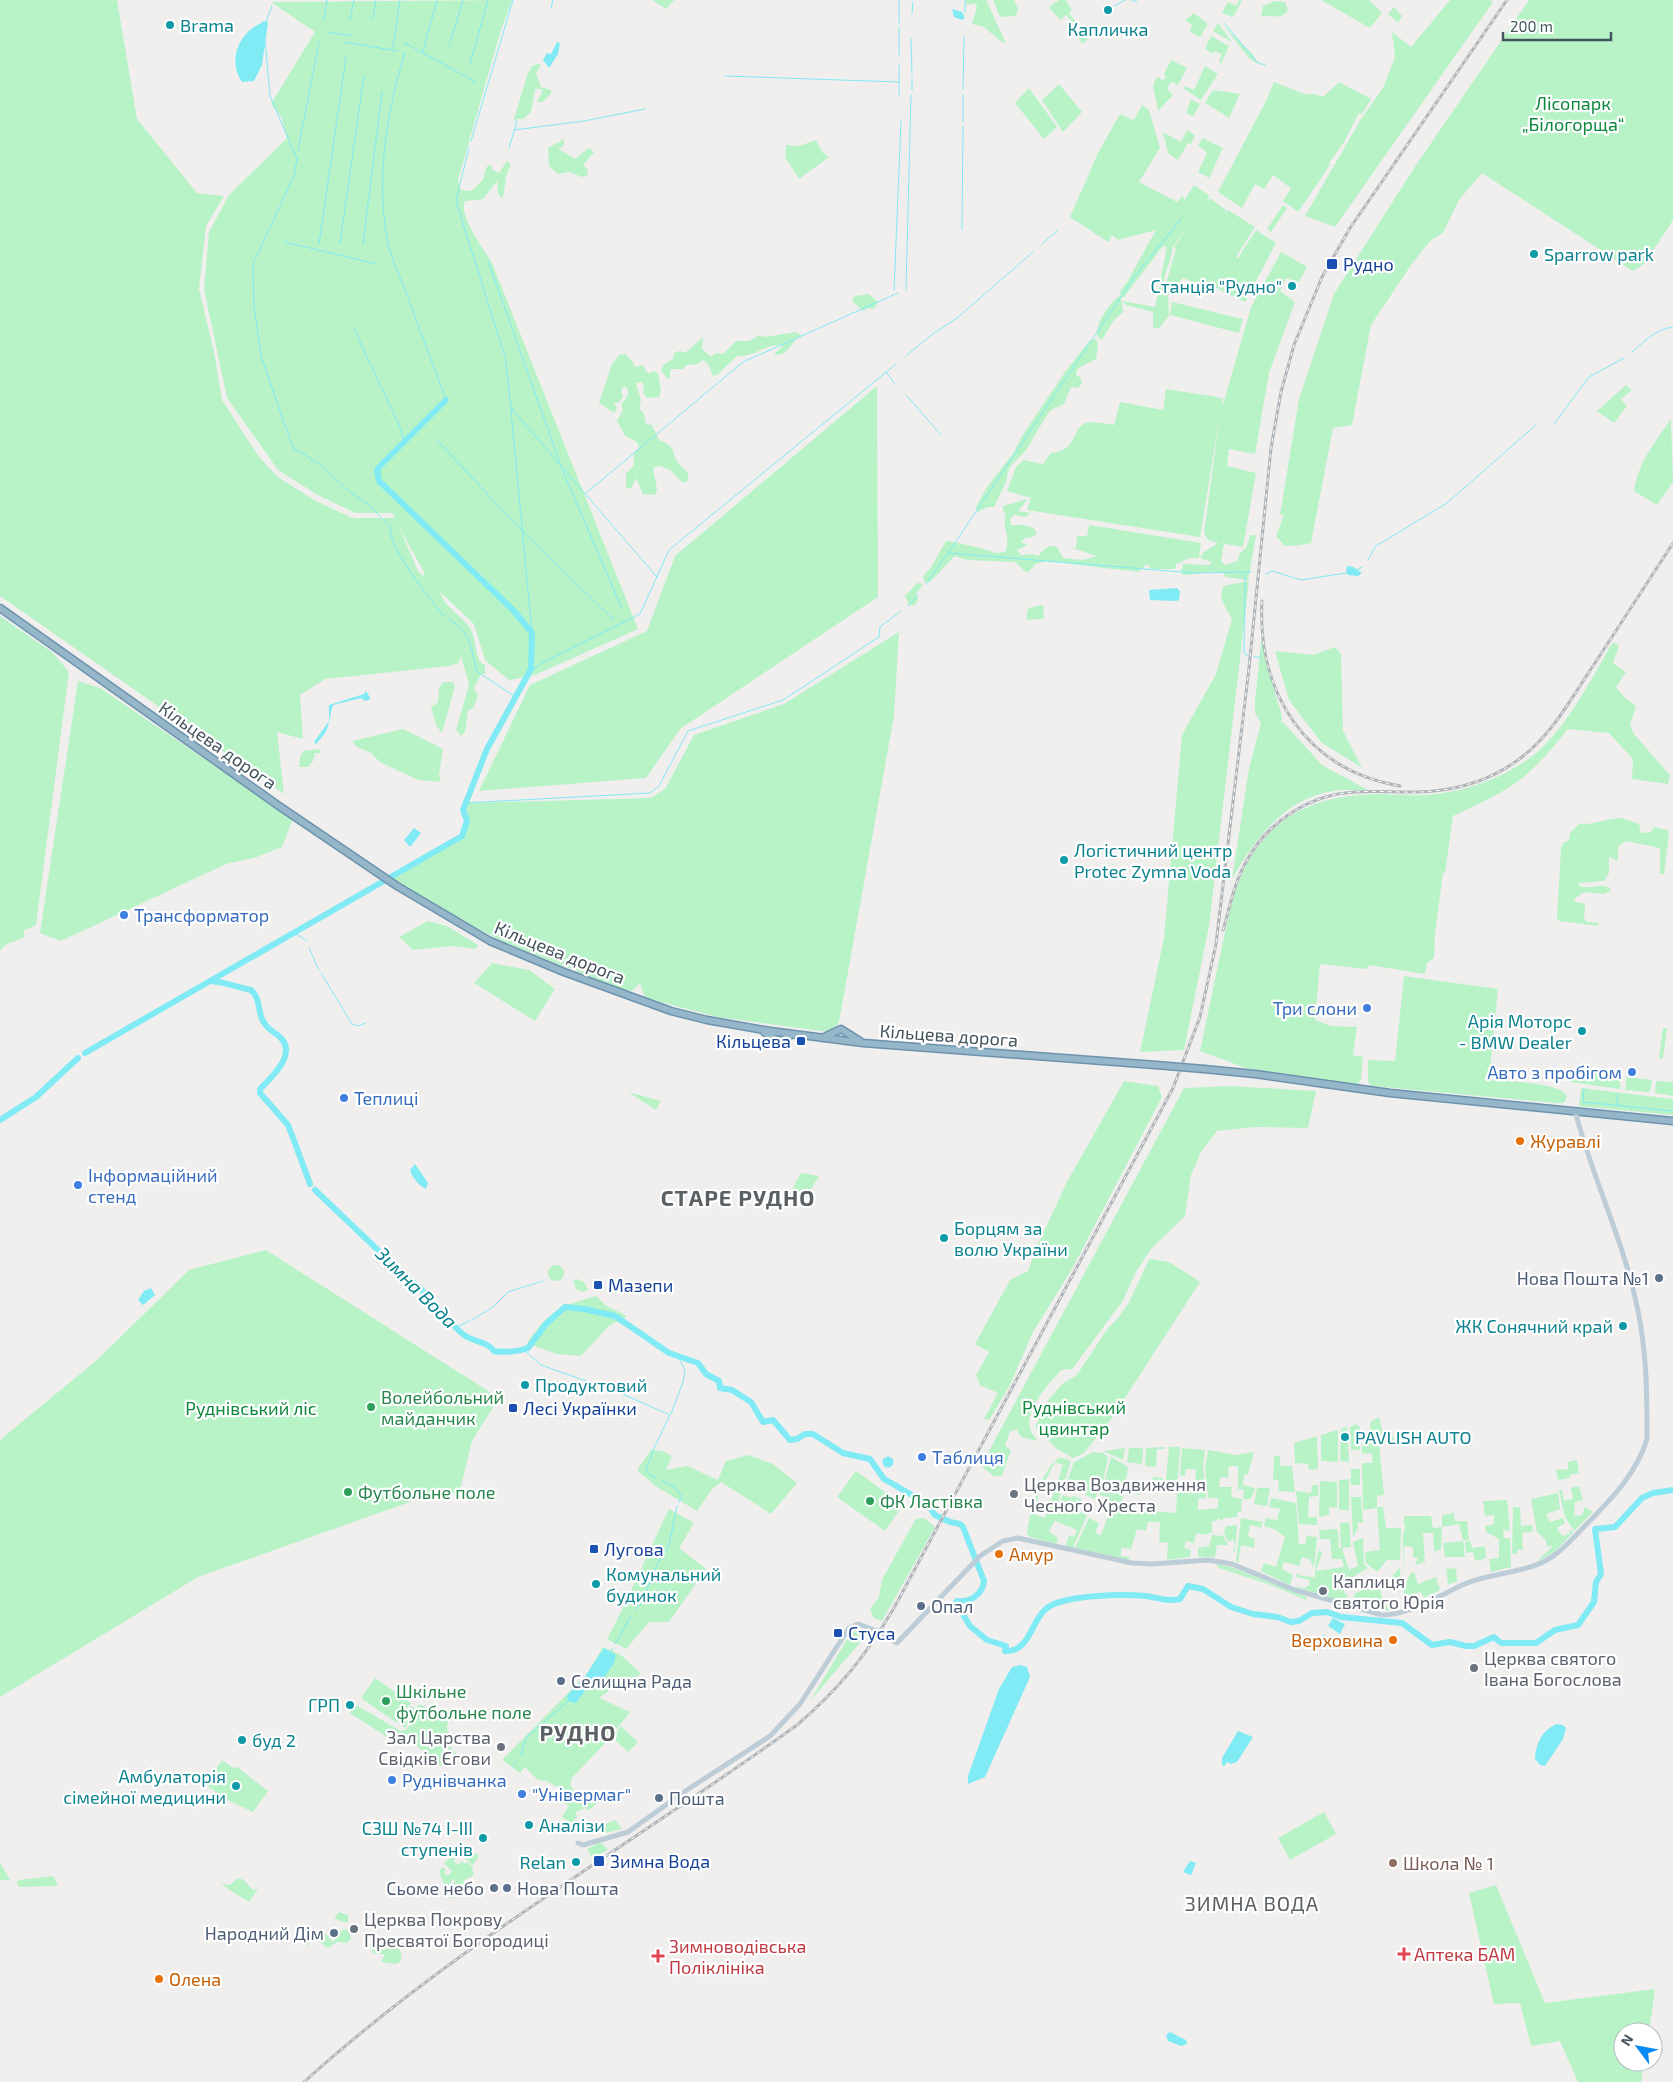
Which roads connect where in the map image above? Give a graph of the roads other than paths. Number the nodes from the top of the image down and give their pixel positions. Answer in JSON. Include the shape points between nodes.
{"nodes":[{"id":1,"x":0,"y":608,"type":"edge"},
{"id":2,"x":821,"y":1038,"type":"junction"},
{"id":3,"x":863,"y":1043,"type":"junction"},
{"id":4,"x":1575,"y":1111,"type":"junction"},
{"id":5,"x":1673,"y":1121,"type":"edge"},
{"id":6,"x":877,"y":1631,"type":"dead end"},
{"id":7,"x":884,"y":1635,"type":"dead end"},
{"id":8,"x":578,"y":1843,"type":"dead end"}],
"edges":[{"from":1,"to":2,"type":"highway","name":"Кільцева дорога","via":[[379,874],[490,941],[671,1011]]},
{"from":2,"to":3,"type":"highway","name":"Кільцева дорога"},
{"from":2,"to":3,"type":"highway","via":[[841,1029]]},
{"from":3,"to":4,"type":"highway","name":"Кільцева дорога","bridge":true,"via":[[1156,1064],[1390,1093]]},
{"from":4,"to":5,"type":"highway","name":"Кільцева дорога"},
{"from":4,"to":7,"type":"main road","via":[[1638,1310],[1648,1367],[1647,1439],[1623,1485],[1560,1552],[1536,1564],[1468,1583],[1392,1615],[1338,1604],[1234,1565],[1208,1560],[1132,1563],[1018,1538],[1003,1541],[980,1556],[897,1643]]},
{"from":6,"to":8,"type":"main road","via":[[858,1624],[848,1628],[800,1704],[770,1736],[628,1832],[583,1846]]}]}
